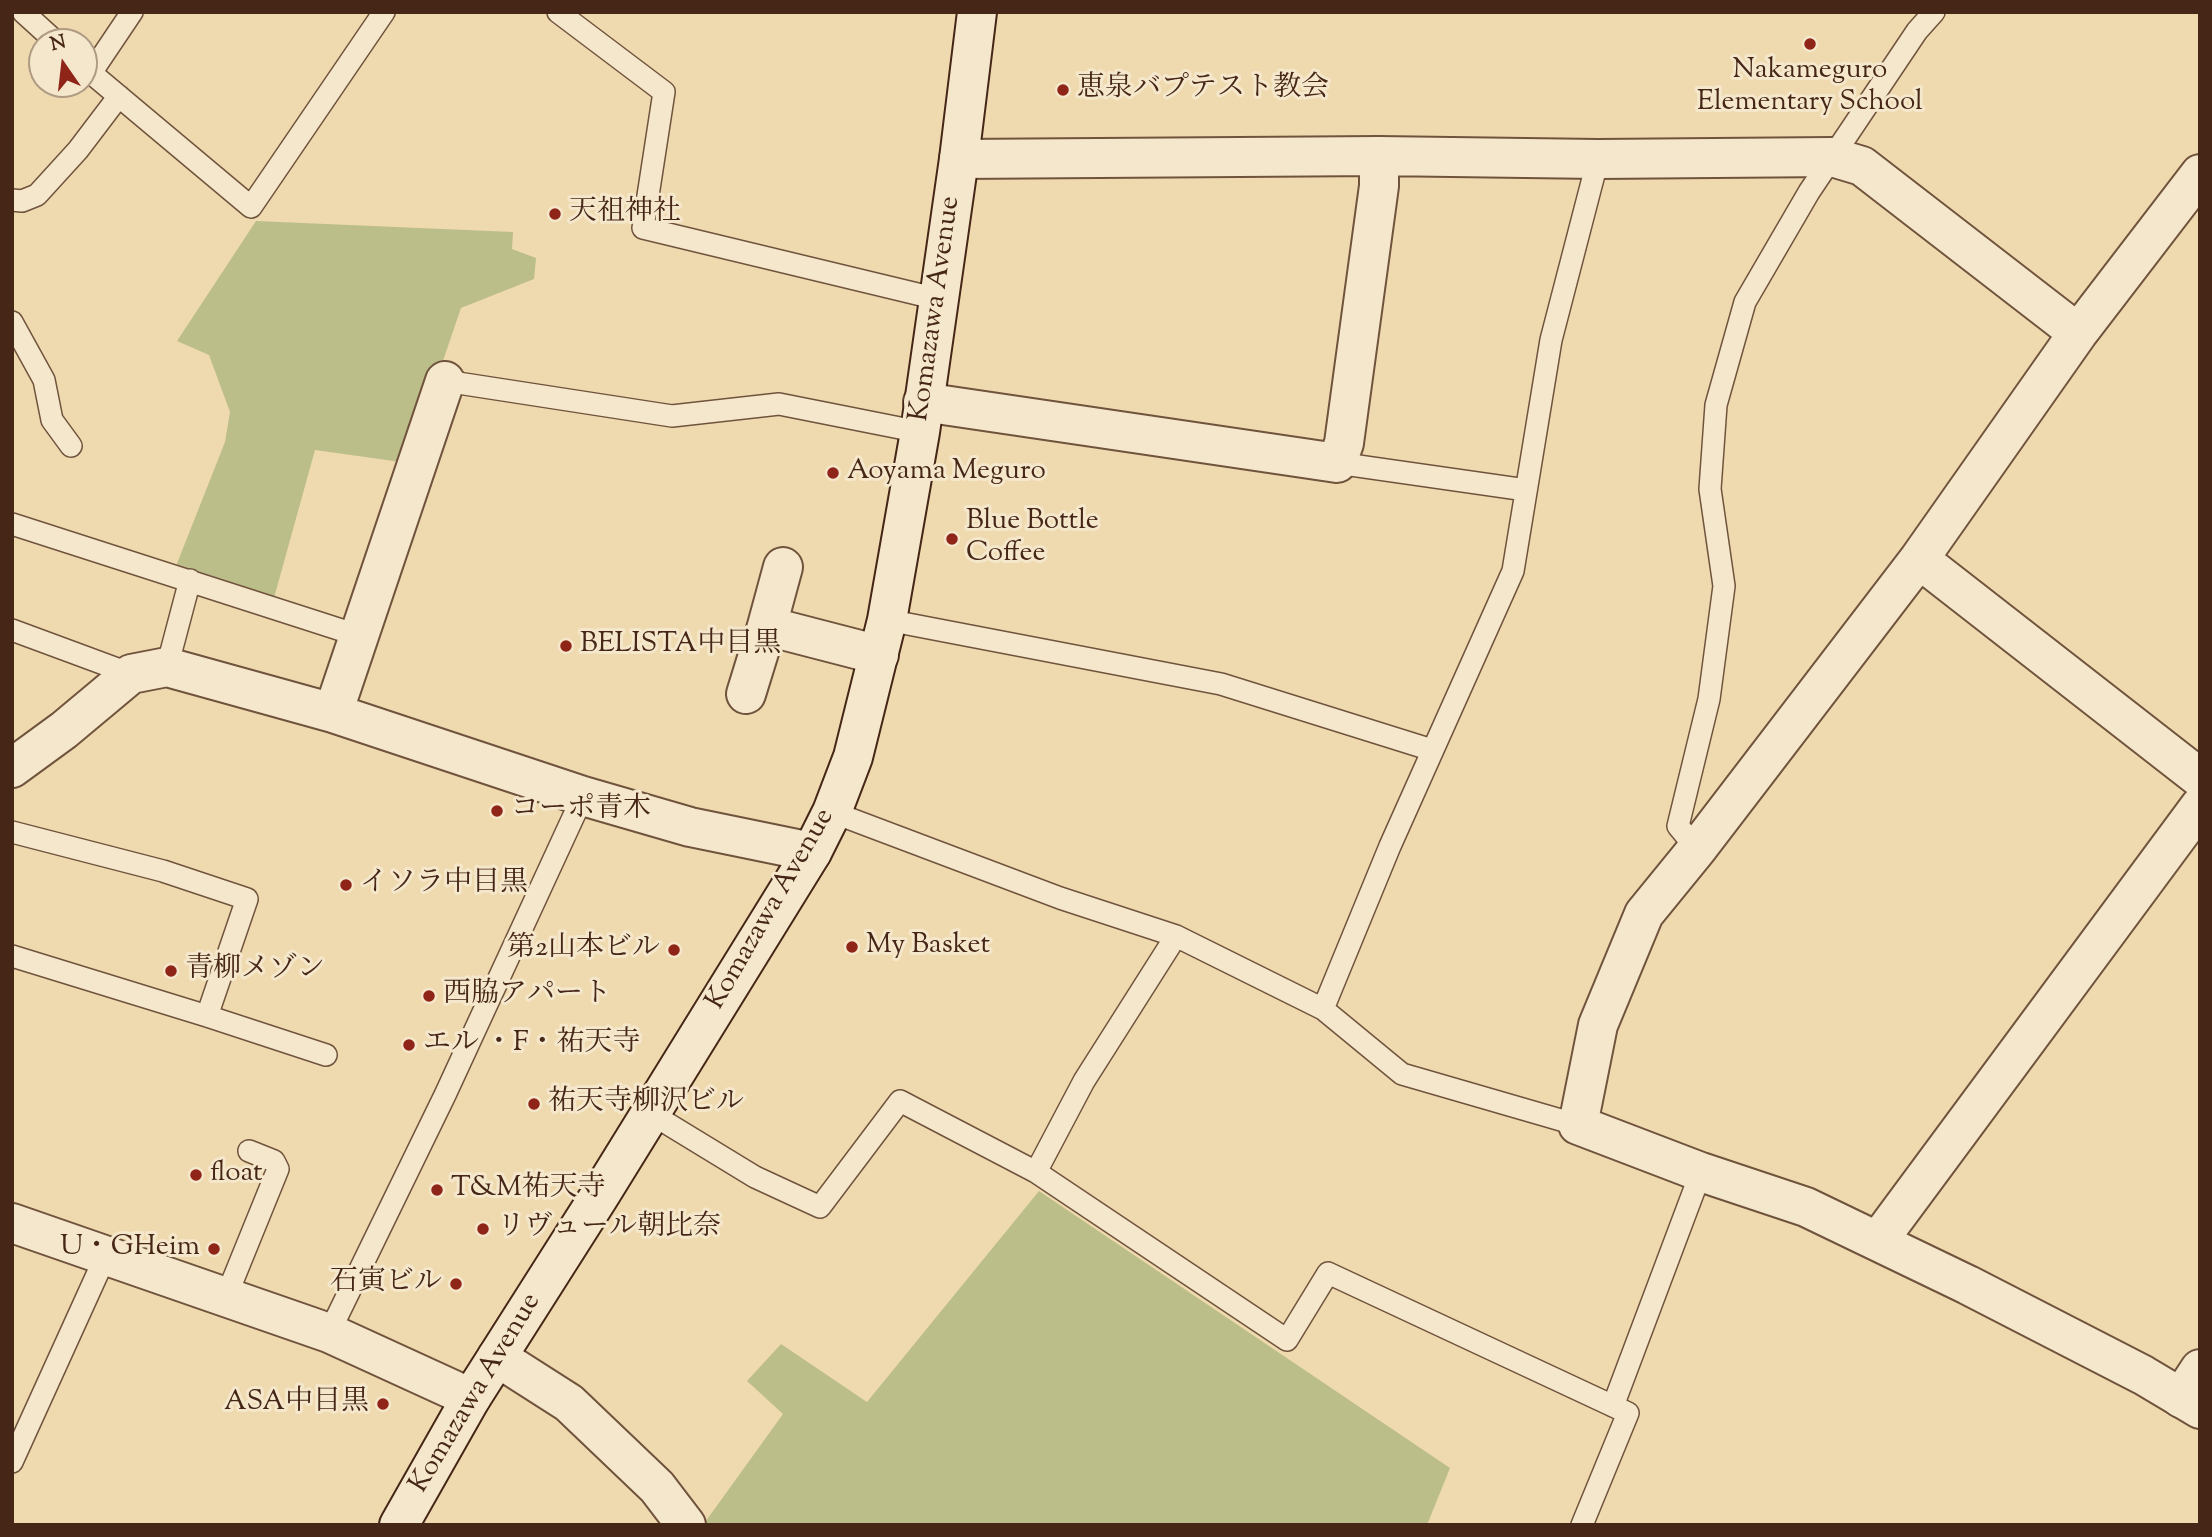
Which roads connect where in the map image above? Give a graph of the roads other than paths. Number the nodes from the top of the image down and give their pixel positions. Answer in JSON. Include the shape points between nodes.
{"nodes":[{"id":1,"x":23,"y":12,"type":"edge"},
{"id":2,"x":132,"y":12,"type":"edge"},
{"id":3,"x":384,"y":12,"type":"edge"},
{"id":4,"x":558,"y":12,"type":"edge"},
{"id":5,"x":976,"y":12,"type":"edge"},
{"id":6,"x":1934,"y":12,"type":"edge"},
{"id":7,"x":41,"y":28,"type":"edge"},
{"id":8,"x":98,"y":57,"type":"edge"},
{"id":9,"x":98,"y":79,"type":"edge"},
{"id":10,"x":118,"y":96,"type":"junction"},
{"id":11,"x":1379,"y":156,"type":"junction"},
{"id":12,"x":1832,"y":157,"type":"junction"},
{"id":13,"x":959,"y":159,"type":"junction"},
{"id":14,"x":1598,"y":159,"type":"junction"},
{"id":15,"x":2200,"y":174,"type":"edge"},
{"id":16,"x":12,"y":200,"type":"edge"},
{"id":17,"x":938,"y":299,"type":"junction"},
{"id":18,"x":12,"y":322,"type":"edge"},
{"id":19,"x":2078,"y":333,"type":"junction"},
{"id":20,"x":445,"y":381,"type":"joint"},
{"id":21,"x":922,"y":417,"type":"junction"},
{"id":22,"x":71,"y":446,"type":"dead end"},
{"id":23,"x":1337,"y":463,"type":"junction"},
{"id":24,"x":1526,"y":490,"type":"junction"},
{"id":25,"x":12,"y":524,"type":"edge"},
{"id":26,"x":1919,"y":559,"type":"junction"},
{"id":27,"x":783,"y":567,"type":"dead end"},
{"id":28,"x":190,"y":580,"type":"junction"},
{"id":29,"x":766,"y":626,"type":"junction"},
{"id":30,"x":12,"y":630,"type":"edge"},
{"id":31,"x":360,"y":636,"type":"junction"},
{"id":32,"x":883,"y":637,"type":"junction"},
{"id":33,"x":149,"y":671,"type":"junction"},
{"id":34,"x":746,"y":694,"type":"dead end"},
{"id":35,"x":334,"y":713,"type":"junction"},
{"id":36,"x":1432,"y":750,"type":"junction"},
{"id":37,"x":12,"y":768,"type":"edge"},
{"id":38,"x":2196,"y":768,"type":"edge"},
{"id":39,"x":583,"y":796,"type":"junction"},
{"id":40,"x":2200,"y":806,"type":"edge"},
{"id":41,"x":832,"y":812,"type":"junction"},
{"id":42,"x":12,"y":832,"type":"edge"},
{"id":43,"x":1697,"y":849,"type":"junction"},
{"id":44,"x":812,"y":852,"type":"junction"},
{"id":45,"x":1176,"y":936,"type":"junction"},
{"id":46,"x":12,"y":956,"type":"edge"},
{"id":47,"x":1323,"y":1009,"type":"junction"},
{"id":48,"x":206,"y":1016,"type":"junction"},
{"id":49,"x":326,"y":1055,"type":"dead end"},
{"id":50,"x":650,"y":1113,"type":"junction"},
{"id":51,"x":1578,"y":1125,"type":"junction"},
{"id":52,"x":249,"y":1151,"type":"dead end"},
{"id":53,"x":1036,"y":1172,"type":"junction"},
{"id":54,"x":1701,"y":1172,"type":"junction"},
{"id":55,"x":12,"y":1223,"type":"edge"},
{"id":56,"x":1878,"y":1241,"type":"junction"},
{"id":57,"x":106,"y":1255,"type":"junction"},
{"id":58,"x":226,"y":1297,"type":"junction"},
{"id":59,"x":329,"y":1332,"type":"junction"},
{"id":60,"x":497,"y":1357,"type":"junction"},
{"id":61,"x":2193,"y":1392,"type":"edge"},
{"id":62,"x":471,"y":1398,"type":"junction"},
{"id":63,"x":1613,"y":1406,"type":"junction"},
{"id":64,"x":12,"y":1462,"type":"edge"},
{"id":65,"x":1588,"y":1523,"type":"edge"},
{"id":66,"x":399,"y":1525,"type":"edge"},
{"id":67,"x":686,"y":1525,"type":"edge"}],
"edges":[{"from":1,"to":7,"type":"lane"},
{"from":2,"to":8,"type":"lane"},
{"from":3,"to":10,"type":"lane","via":[[251,207]]},
{"from":4,"to":17,"type":"lane","via":[[664,92],[643,228]]},
{"from":5,"to":13,"type":"street","name":"Komazawa Avenue"},
{"from":6,"to":12,"type":"lane"},
{"from":9,"to":10,"type":"lane"},
{"from":10,"to":16,"type":"lane","via":[[37,195]]},
{"from":11,"to":13,"type":"street"},
{"from":11,"to":14,"type":"street"},
{"from":11,"to":23,"type":"street","via":[[1379,186],[1346,429]]},
{"from":12,"to":14,"type":"street"},
{"from":12,"to":19,"type":"street","via":[[1862,166]]},
{"from":12,"to":43,"type":"lane","via":[[1745,302],[1716,405],[1710,489],[1724,586],[1709,699],[1678,826]]},
{"from":13,"to":17,"type":"street","name":"Komazawa Avenue"},
{"from":14,"to":24,"type":"lane","via":[[1551,340]]},
{"from":15,"to":19,"type":"street"},
{"from":17,"to":21,"type":"street","name":"Komazawa Avenue"},
{"from":18,"to":22,"type":"lane","via":[[44,380],[52,420]]},
{"from":19,"to":26,"type":"street"},
{"from":20,"to":21,"type":"lane","via":[[671,416],[779,404]]},
{"from":20,"to":31,"type":"street"},
{"from":21,"to":23,"type":"street"},
{"from":21,"to":32,"type":"street","name":"Komazawa Avenue"},
{"from":23,"to":24,"type":"lane"},
{"from":24,"to":36,"type":"lane","via":[[1513,570]]},
{"from":25,"to":28,"type":"lane"},
{"from":26,"to":38,"type":"street"},
{"from":26,"to":43,"type":"street"},
{"from":27,"to":29,"type":"street"},
{"from":28,"to":31,"type":"lane"},
{"from":28,"to":33,"type":"lane"},
{"from":29,"to":32,"type":"street"},
{"from":29,"to":34,"type":"street"},
{"from":30,"to":33,"type":"lane"},
{"from":31,"to":35,"type":"street"},
{"from":32,"to":36,"type":"lane","via":[[1220,684]]},
{"from":32,"to":41,"type":"street","name":"Komazawa Avenue","via":[[853,757]]},
{"from":33,"to":35,"type":"street"},
{"from":33,"to":37,"type":"street"},
{"from":35,"to":39,"type":"street"},
{"from":36,"to":47,"type":"lane"},
{"from":39,"to":44,"type":"street","via":[[690,827]]},
{"from":39,"to":59,"type":"lane"},
{"from":40,"to":56,"type":"street"},
{"from":41,"to":44,"type":"street","name":"Komazawa Avenue"},
{"from":41,"to":45,"type":"lane","via":[[1060,898]]},
{"from":42,"to":48,"type":"lane","via":[[163,871],[247,899]]},
{"from":43,"to":51,"type":"street","via":[[1644,914],[1598,1025]]},
{"from":44,"to":50,"type":"street","name":"Komazawa Avenue"},
{"from":45,"to":47,"type":"lane"},
{"from":45,"to":53,"type":"lane","via":[[1084,1081]]},
{"from":46,"to":48,"type":"lane"},
{"from":47,"to":51,"type":"lane","via":[[1402,1074]]},
{"from":48,"to":49,"type":"lane"},
{"from":50,"to":53,"type":"lane","via":[[755,1177],[820,1207],[900,1101]]},
{"from":50,"to":60,"type":"street","name":"Komazawa Avenue"},
{"from":51,"to":54,"type":"street"},
{"from":52,"to":58,"type":"lane","via":[[274,1161],[278,1169]]},
{"from":53,"to":63,"type":"lane","via":[[1287,1340],[1328,1273]]},
{"from":54,"to":56,"type":"street","via":[[1806,1207]]},
{"from":54,"to":63,"type":"lane"},
{"from":55,"to":57,"type":"street"},
{"from":56,"to":61,"type":"street","via":[[2143,1375]]},
{"from":57,"to":58,"type":"street"},
{"from":57,"to":64,"type":"lane"},
{"from":58,"to":59,"type":"street"},
{"from":59,"to":62,"type":"street"},
{"from":60,"to":62,"type":"street","name":"Komazawa Avenue"},
{"from":60,"to":67,"type":"street","via":[[569,1402],[657,1487]]},
{"from":62,"to":66,"type":"street","name":"Komazawa Avenue"},
{"from":63,"to":65,"type":"lane","via":[[1628,1413]]}]}
